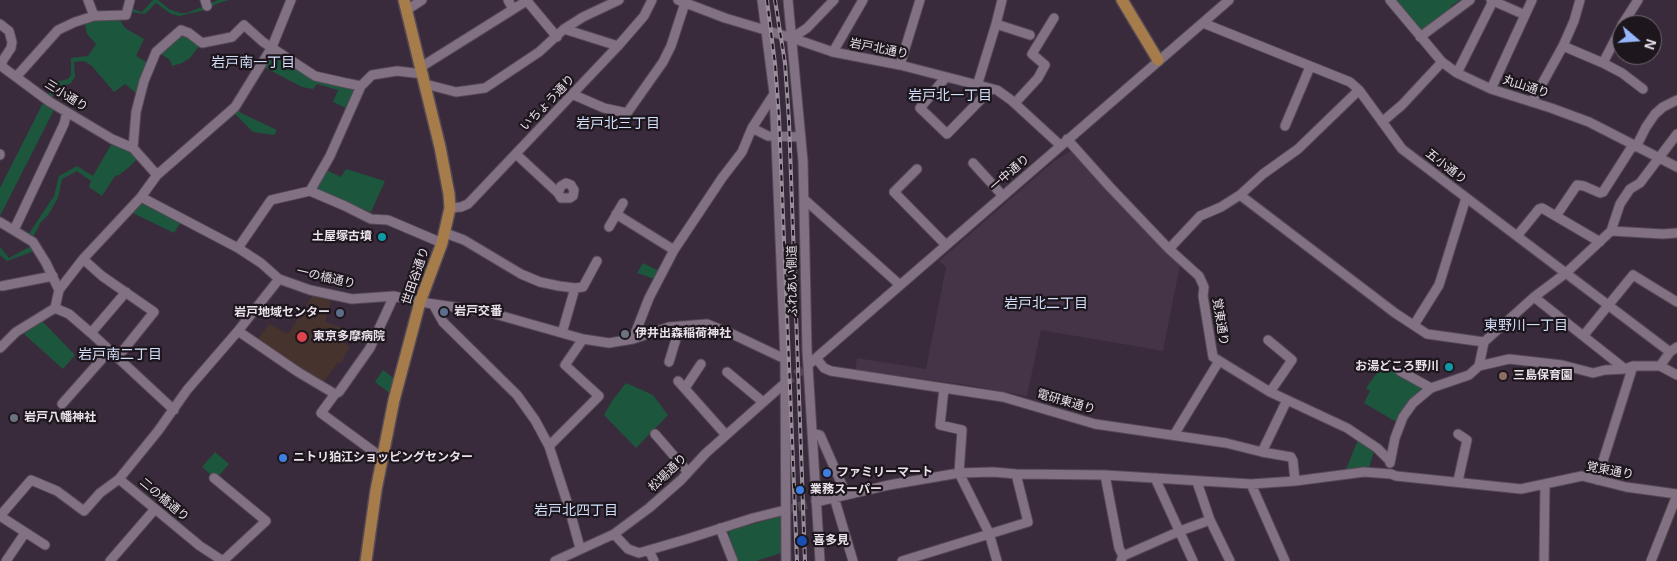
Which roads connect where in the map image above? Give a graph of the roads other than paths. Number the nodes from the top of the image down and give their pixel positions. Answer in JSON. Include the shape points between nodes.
{"nodes":[{"id":1,"x":88,"y":0,"type":"edge"},
{"id":2,"x":130,"y":0,"type":"edge"},
{"id":3,"x":291,"y":0,"type":"edge"},
{"id":4,"x":422,"y":0,"type":"edge"},
{"id":5,"x":508,"y":0,"type":"edge"},
{"id":6,"x":527,"y":0,"type":"edge"},
{"id":7,"x":619,"y":0,"type":"edge"},
{"id":8,"x":652,"y":0,"type":"edge"},
{"id":9,"x":762,"y":0,"type":"edge"},
{"id":10,"x":788,"y":0,"type":"edge"},
{"id":11,"x":834,"y":0,"type":"edge"},
{"id":12,"x":863,"y":0,"type":"edge"},
{"id":13,"x":920,"y":0,"type":"edge"},
{"id":14,"x":1002,"y":0,"type":"edge"},
{"id":15,"x":1122,"y":0,"type":"edge"},
{"id":16,"x":1229,"y":0,"type":"edge"},
{"id":17,"x":1390,"y":0,"type":"edge"},
{"id":18,"x":1470,"y":0,"type":"edge"},
{"id":19,"x":1492,"y":0,"type":"edge"},
{"id":20,"x":1532,"y":0,"type":"edge"},
{"id":21,"x":1580,"y":0,"type":"edge"},
{"id":22,"x":1638,"y":0,"type":"edge"},
{"id":23,"x":682,"y":1,"type":"edge"},
{"id":24,"x":405,"y":5,"type":"edge"},
{"id":25,"x":513,"y":9,"type":"junction"},
{"id":26,"x":1525,"y":15,"type":"junction"},
{"id":27,"x":1628,"y":15,"type":"edge"},
{"id":28,"x":94,"y":16,"type":"junction"},
{"id":29,"x":1054,"y":18,"type":"dead end"},
{"id":30,"x":1202,"y":23,"type":"junction"},
{"id":31,"x":0,"y":24,"type":"edge"},
{"id":32,"x":996,"y":24,"type":"junction"},
{"id":33,"x":564,"y":29,"type":"junction"},
{"id":34,"x":767,"y":32,"type":"junction"},
{"id":35,"x":557,"y":37,"type":"junction"},
{"id":36,"x":1037,"y":37,"type":"junction"},
{"id":37,"x":1420,"y":37,"type":"junction"},
{"id":38,"x":792,"y":38,"type":"junction"},
{"id":39,"x":1612,"y":45,"type":"edge"},
{"id":40,"x":618,"y":46,"type":"junction"},
{"id":41,"x":1563,"y":46,"type":"junction"},
{"id":42,"x":272,"y":47,"type":"junction"},
{"id":43,"x":834,"y":52,"type":"junction"},
{"id":44,"x":1158,"y":60,"type":"junction"},
{"id":45,"x":1442,"y":62,"type":"junction"},
{"id":46,"x":1603,"y":63,"type":"junction"},
{"id":47,"x":900,"y":65,"type":"junction"},
{"id":48,"x":1310,"y":67,"type":"junction"},
{"id":49,"x":1457,"y":72,"type":"junction"},
{"id":50,"x":423,"y":75,"type":"junction"},
{"id":51,"x":16,"y":77,"type":"junction"},
{"id":52,"x":946,"y":77,"type":"junction"},
{"id":53,"x":361,"y":86,"type":"junction"},
{"id":54,"x":976,"y":86,"type":"junction"},
{"id":55,"x":991,"y":89,"type":"junction"},
{"id":56,"x":1491,"y":89,"type":"junction"},
{"id":57,"x":1643,"y":89,"type":"dead end"},
{"id":58,"x":1359,"y":90,"type":"junction"},
{"id":59,"x":774,"y":93,"type":"junction"},
{"id":60,"x":574,"y":95,"type":"junction"},
{"id":61,"x":1677,"y":100,"type":"edge"},
{"id":62,"x":1532,"y":102,"type":"junction"},
{"id":63,"x":1015,"y":103,"type":"junction"},
{"id":64,"x":67,"y":112,"type":"junction"},
{"id":65,"x":1382,"y":122,"type":"junction"},
{"id":66,"x":1285,"y":126,"type":"dead end"},
{"id":67,"x":752,"y":128,"type":"junction"},
{"id":68,"x":1677,"y":134,"type":"edge"},
{"id":69,"x":776,"y":137,"type":"junction"},
{"id":70,"x":801,"y":137,"type":"junction"},
{"id":71,"x":1064,"y":142,"type":"junction"},
{"id":72,"x":1635,"y":146,"type":"junction"},
{"id":73,"x":134,"y":148,"type":"junction"},
{"id":74,"x":516,"y":154,"type":"junction"},
{"id":75,"x":1658,"y":157,"type":"junction"},
{"id":76,"x":972,"y":164,"type":"dead end"},
{"id":77,"x":1677,"y":167,"type":"edge"},
{"id":78,"x":917,"y":169,"type":"dead end"},
{"id":79,"x":157,"y":176,"type":"junction"},
{"id":80,"x":310,"y":191,"type":"junction"},
{"id":81,"x":558,"y":193,"type":"dead end"},
{"id":82,"x":1240,"y":195,"type":"junction"},
{"id":83,"x":1003,"y":196,"type":"junction"},
{"id":84,"x":141,"y":197,"type":"junction"},
{"id":85,"x":1466,"y":198,"type":"junction"},
{"id":86,"x":804,"y":199,"type":"junction"},
{"id":87,"x":623,"y":203,"type":"dead end"},
{"id":88,"x":450,"y":208,"type":"junction"},
{"id":89,"x":616,"y":214,"type":"junction"},
{"id":90,"x":1556,"y":216,"type":"junction"},
{"id":91,"x":0,"y":222,"type":"edge"},
{"id":92,"x":609,"y":227,"type":"dead end"},
{"id":93,"x":14,"y":230,"type":"junction"},
{"id":94,"x":1611,"y":231,"type":"junction"},
{"id":95,"x":1677,"y":233,"type":"edge"},
{"id":96,"x":1517,"y":236,"type":"junction"},
{"id":97,"x":444,"y":238,"type":"junction"},
{"id":98,"x":1600,"y":242,"type":"junction"},
{"id":99,"x":946,"y":245,"type":"junction"},
{"id":100,"x":238,"y":248,"type":"junction"},
{"id":101,"x":1170,"y":249,"type":"junction"},
{"id":102,"x":674,"y":250,"type":"junction"},
{"id":103,"x":83,"y":259,"type":"junction"},
{"id":104,"x":597,"y":261,"type":"dead end"},
{"id":105,"x":1566,"y":273,"type":"junction"},
{"id":106,"x":53,"y":276,"type":"junction"},
{"id":107,"x":279,"y":279,"type":"junction"},
{"id":108,"x":900,"y":285,"type":"junction"},
{"id":109,"x":2,"y":286,"type":"dead end"},
{"id":110,"x":575,"y":288,"type":"junction"},
{"id":111,"x":59,"y":290,"type":"junction"},
{"id":112,"x":126,"y":292,"type":"junction"},
{"id":113,"x":394,"y":296,"type":"junction"},
{"id":114,"x":1534,"y":296,"type":"junction"},
{"id":115,"x":420,"y":302,"type":"junction"},
{"id":116,"x":1677,"y":302,"type":"edge"},
{"id":117,"x":433,"y":304,"type":"junction"},
{"id":118,"x":1609,"y":306,"type":"junction"},
{"id":119,"x":55,"y":308,"type":"junction"},
{"id":120,"x":1414,"y":325,"type":"junction"},
{"id":121,"x":680,"y":326,"type":"junction"},
{"id":122,"x":238,"y":331,"type":"junction"},
{"id":123,"x":91,"y":333,"type":"junction"},
{"id":124,"x":562,"y":333,"type":"junction"},
{"id":125,"x":1584,"y":336,"type":"junction"},
{"id":126,"x":583,"y":339,"type":"junction"},
{"id":127,"x":633,"y":339,"type":"junction"},
{"id":128,"x":1268,"y":340,"type":"dead end"},
{"id":129,"x":1484,"y":342,"type":"junction"},
{"id":130,"x":0,"y":348,"type":"edge"},
{"id":131,"x":1674,"y":349,"type":"edge"},
{"id":132,"x":109,"y":351,"type":"junction"},
{"id":133,"x":118,"y":358,"type":"junction"},
{"id":134,"x":816,"y":358,"type":"junction"},
{"id":135,"x":785,"y":359,"type":"junction"},
{"id":136,"x":1219,"y":361,"type":"junction"},
{"id":137,"x":669,"y":362,"type":"dead end"},
{"id":138,"x":701,"y":364,"type":"dead end"},
{"id":139,"x":808,"y":365,"type":"junction"},
{"id":140,"x":1479,"y":366,"type":"junction"},
{"id":141,"x":1660,"y":366,"type":"junction"},
{"id":142,"x":1629,"y":368,"type":"junction"},
{"id":143,"x":1400,"y":370,"type":"dead end"},
{"id":144,"x":727,"y":372,"type":"dead end"},
{"id":145,"x":1677,"y":375,"type":"edge"},
{"id":146,"x":678,"y":381,"type":"dead end"},
{"id":147,"x":785,"y":383,"type":"junction"},
{"id":148,"x":684,"y":388,"type":"junction"},
{"id":149,"x":944,"y":388,"type":"junction"},
{"id":150,"x":1431,"y":388,"type":"junction"},
{"id":151,"x":1270,"y":392,"type":"junction"},
{"id":152,"x":335,"y":394,"type":"junction"},
{"id":153,"x":1287,"y":400,"type":"junction"},
{"id":154,"x":763,"y":402,"type":"junction"},
{"id":155,"x":62,"y":404,"type":"dead end"},
{"id":156,"x":174,"y":410,"type":"junction"},
{"id":157,"x":812,"y":433,"type":"junction"},
{"id":158,"x":655,"y":434,"type":"dead end"},
{"id":159,"x":1458,"y":434,"type":"dead end"},
{"id":160,"x":726,"y":435,"type":"junction"},
{"id":161,"x":1174,"y":435,"type":"junction"},
{"id":162,"x":549,"y":446,"type":"junction"},
{"id":163,"x":1262,"y":452,"type":"junction"},
{"id":164,"x":382,"y":457,"type":"junction"},
{"id":165,"x":1390,"y":460,"type":"junction"},
{"id":166,"x":688,"y":472,"type":"junction"},
{"id":167,"x":959,"y":473,"type":"junction"},
{"id":168,"x":1016,"y":474,"type":"junction"},
{"id":169,"x":1391,"y":474,"type":"junction"},
{"id":170,"x":1105,"y":475,"type":"junction"},
{"id":171,"x":214,"y":478,"type":"dead end"},
{"id":172,"x":1155,"y":478,"type":"junction"},
{"id":173,"x":119,"y":479,"type":"junction"},
{"id":174,"x":1597,"y":480,"type":"junction"},
{"id":175,"x":1295,"y":481,"type":"junction"},
{"id":176,"x":1458,"y":481,"type":"junction"},
{"id":177,"x":1197,"y":482,"type":"junction"},
{"id":178,"x":1251,"y":484,"type":"junction"},
{"id":179,"x":1545,"y":484,"type":"junction"},
{"id":180,"x":846,"y":494,"type":"junction"},
{"id":181,"x":1677,"y":495,"type":"edge"},
{"id":182,"x":834,"y":497,"type":"junction"},
{"id":183,"x":816,"y":502,"type":"junction"},
{"id":184,"x":155,"y":509,"type":"junction"},
{"id":185,"x":785,"y":510,"type":"junction"},
{"id":186,"x":0,"y":516,"type":"edge"},
{"id":187,"x":1210,"y":520,"type":"junction"},
{"id":188,"x":720,"y":528,"type":"junction"},
{"id":189,"x":1180,"y":531,"type":"junction"},
{"id":190,"x":25,"y":533,"type":"junction"},
{"id":191,"x":989,"y":533,"type":"junction"},
{"id":192,"x":614,"y":534,"type":"junction"},
{"id":193,"x":45,"y":545,"type":"dead end"},
{"id":194,"x":580,"y":548,"type":"junction"},
{"id":195,"x":649,"y":550,"type":"junction"},
{"id":196,"x":1122,"y":559,"type":"edge"},
{"id":197,"x":6,"y":561,"type":"edge"},
{"id":198,"x":110,"y":561,"type":"edge"},
{"id":199,"x":223,"y":561,"type":"edge"},
{"id":200,"x":366,"y":561,"type":"edge"},
{"id":201,"x":555,"y":561,"type":"edge"},
{"id":202,"x":654,"y":561,"type":"edge"},
{"id":203,"x":733,"y":561,"type":"edge"},
{"id":204,"x":786,"y":561,"type":"edge"},
{"id":205,"x":820,"y":561,"type":"edge"},
{"id":206,"x":853,"y":561,"type":"edge"},
{"id":207,"x":902,"y":561,"type":"edge"},
{"id":208,"x":996,"y":561,"type":"edge"},
{"id":209,"x":1193,"y":561,"type":"edge"},
{"id":210,"x":1230,"y":561,"type":"edge"},
{"id":211,"x":1284,"y":561,"type":"edge"},
{"id":212,"x":1544,"y":561,"type":"edge"},
{"id":213,"x":1651,"y":561,"type":"edge"}],
"edges":[{"from":1,"to":28,"type":"street"},
{"from":2,"to":28,"type":"street","via":[[126,15]]},
{"from":3,"to":42,"type":"street"},
{"from":4,"to":24,"type":"street"},
{"from":5,"to":25,"type":"street"},
{"from":6,"to":25,"type":"street"},
{"from":6,"to":35,"type":"street"},
{"from":7,"to":33,"type":"street"},
{"from":8,"to":40,"type":"street","name":"いちょう通り","via":[[644,16]]},
{"from":9,"to":34,"type":"street","name":"ふれあい側道"},
{"from":10,"to":38,"type":"street","name":"ふれあい側道"},
{"from":11,"to":38,"type":"street","via":[[807,28]]},
{"from":12,"to":43,"type":"street"},
{"from":13,"to":47,"type":"street"},
{"from":14,"to":32,"type":"street"},
{"from":15,"to":44,"type":"main road"},
{"from":16,"to":30,"type":"street","name":"一中通り"},
{"from":17,"to":37,"type":"street","name":"丸山通り"},
{"from":18,"to":37,"type":"street"},
{"from":19,"to":26,"type":"street"},
{"from":19,"to":49,"type":"street"},
{"from":20,"to":26,"type":"street"},
{"from":21,"to":41,"type":"street"},
{"from":22,"to":27,"type":"street"},
{"from":23,"to":34,"type":"street","name":"岩戸北通り"},
{"from":23,"to":60,"type":"street","via":[[664,62],[627,113],[604,108]]},
{"from":24,"to":50,"type":"main road","name":"世田谷通り"},
{"from":25,"to":50,"type":"street"},
{"from":26,"to":56,"type":"street"},
{"from":28,"to":51,"type":"street","via":[[58,30]]},
{"from":29,"to":36,"type":"street"},
{"from":30,"to":44,"type":"street","name":"一中通り"},
{"from":30,"to":48,"type":"street","name":"五小通り"},
{"from":31,"to":51,"type":"street","name":"三小通り","via":[[9,31],[12,42],[1,66]]},
{"from":32,"to":36,"type":"street"},
{"from":32,"to":54,"type":"street"},
{"from":33,"to":35,"type":"street"},
{"from":33,"to":40,"type":"street"},
{"from":34,"to":38,"type":"street","name":"岩戸北通り"},
{"from":34,"to":59,"type":"street","name":"ふれあい側道"},
{"from":35,"to":50,"type":"street","via":[[485,88],[456,92]]},
{"from":36,"to":63,"type":"street","via":[[1032,54],[1045,65],[1038,78]]},
{"from":37,"to":45,"type":"street","name":"丸山通り"},
{"from":38,"to":43,"type":"street","name":"岩戸北通り"},
{"from":38,"to":70,"type":"street","name":"ふれあい側道"},
{"from":39,"to":46,"type":"street"},
{"from":40,"to":60,"type":"street","name":"いちょう通り"},
{"from":41,"to":46,"type":"street"},
{"from":41,"to":62,"type":"street"},
{"from":42,"to":53,"type":"street","via":[[315,76]]},
{"from":42,"to":73,"type":"street","via":[[244,25],[232,37],[202,43],[181,30],[156,52],[144,81],[136,112]]},
{"from":42,"to":79,"type":"street","via":[[232,110]]},
{"from":43,"to":47,"type":"street","name":"岩戸北通り"},
{"from":44,"to":71,"type":"street","name":"一中通り"},
{"from":45,"to":49,"type":"street","name":"丸山通り"},
{"from":45,"to":65,"type":"street"},
{"from":46,"to":57,"type":"street"},
{"from":47,"to":52,"type":"street","name":"岩戸北通り"},
{"from":48,"to":58,"type":"street","name":"五小通り","via":[[1350,82]]},
{"from":48,"to":66,"type":"street"},
{"from":49,"to":56,"type":"street","name":"丸山通り"},
{"from":50,"to":53,"type":"street","via":[[388,72],[372,75]]},
{"from":50,"to":88,"type":"main road","name":"世田谷通り"},
{"from":51,"to":64,"type":"street","name":"三小通り"},
{"from":52,"to":54,"type":"street","name":"岩戸北通り"},
{"from":52,"to":55,"type":"street","via":[[920,108],[948,134]]},
{"from":53,"to":80,"type":"street"},
{"from":54,"to":55,"type":"street","name":"岩戸北通り"},
{"from":55,"to":63,"type":"street","name":"岩戸北通り"},
{"from":56,"to":62,"type":"street","name":"丸山通り"},
{"from":58,"to":65,"type":"street","name":"五小通り"},
{"from":58,"to":82,"type":"street","via":[[1298,149]]},
{"from":59,"to":67,"type":"street"},
{"from":59,"to":69,"type":"street","name":"ふれあい側道"},
{"from":60,"to":74,"type":"street","name":"いちょう通り"},
{"from":61,"to":72,"type":"street","via":[[1655,114]]},
{"from":62,"to":72,"type":"street","name":"丸山通り","via":[[1589,122]]},
{"from":63,"to":71,"type":"street","name":"岩戸北通り"},
{"from":64,"to":73,"type":"street","name":"三小通り"},
{"from":64,"to":93,"type":"street"},
{"from":65,"to":85,"type":"street","name":"五小通り","via":[[1402,148]]},
{"from":67,"to":69,"type":"street"},
{"from":67,"to":102,"type":"street","via":[[742,152]]},
{"from":68,"to":75,"type":"street"},
{"from":69,"to":70,"type":"street"},
{"from":69,"to":135,"type":"street","name":"ふれあい側道"},
{"from":70,"to":86,"type":"street","name":"ふれあい側道"},
{"from":71,"to":83,"type":"street","name":"一中通り"},
{"from":71,"to":101,"type":"street","name":"覚東通り"},
{"from":72,"to":75,"type":"street","name":"丸山通り"},
{"from":72,"to":90,"type":"street","via":[[1603,192],[1577,185]]},
{"from":73,"to":79,"type":"street","name":"三小通り"},
{"from":74,"to":81,"type":"street"},
{"from":74,"to":88,"type":"street","name":"いちょう通り","via":[[468,204]]},
{"from":75,"to":77,"type":"street","name":"丸山通り"},
{"from":75,"to":94,"type":"street","via":[[1620,204]]},
{"from":76,"to":83,"type":"street"},
{"from":78,"to":99,"type":"street","via":[[894,192]]},
{"from":79,"to":84,"type":"street"},
{"from":80,"to":97,"type":"street","via":[[371,219],[388,220]]},
{"from":80,"to":100,"type":"street","via":[[271,200]]},
{"from":82,"to":101,"type":"street","via":[[1200,216]]},
{"from":82,"to":120,"type":"street"},
{"from":83,"to":99,"type":"street","name":"一中通り"},
{"from":84,"to":100,"type":"street","name":"一の橋通り"},
{"from":84,"to":103,"type":"street"},
{"from":85,"to":96,"type":"street","name":"五小通り"},
{"from":85,"to":120,"type":"street","via":[[1439,286]]},
{"from":86,"to":108,"type":"street"},
{"from":86,"to":139,"type":"street","name":"ふれあい側道"},
{"from":87,"to":89,"type":"street"},
{"from":88,"to":97,"type":"main road","name":"世田谷通り"},
{"from":89,"to":92,"type":"street"},
{"from":89,"to":102,"type":"street"},
{"from":90,"to":96,"type":"street","via":[[1539,209]]},
{"from":90,"to":98,"type":"street"},
{"from":91,"to":93,"type":"street"},
{"from":93,"to":106,"type":"street","via":[[33,242]]},
{"from":94,"to":95,"type":"street"},
{"from":94,"to":98,"type":"street"},
{"from":96,"to":105,"type":"street","name":"五小通り"},
{"from":97,"to":110,"type":"street","via":[[464,240],[540,282]]},
{"from":97,"to":115,"type":"main road","name":"世田谷通り"},
{"from":98,"to":105,"type":"street"},
{"from":99,"to":108,"type":"street","name":"一中通り"},
{"from":100,"to":107,"type":"street","name":"一の橋通り"},
{"from":101,"to":136,"type":"street","name":"覚東通り","via":[[1198,276],[1204,287],[1213,357]]},
{"from":102,"to":127,"type":"street","via":[[649,298]]},
{"from":103,"to":111,"type":"street"},
{"from":103,"to":112,"type":"street"},
{"from":104,"to":110,"type":"street","via":[[583,287]]},
{"from":105,"to":114,"type":"street"},
{"from":105,"to":118,"type":"street","name":"五小通り"},
{"from":106,"to":109,"type":"street"},
{"from":106,"to":111,"type":"street"},
{"from":107,"to":113,"type":"street","name":"一の橋通り","via":[[352,299]]},
{"from":107,"to":122,"type":"street"},
{"from":108,"to":134,"type":"street","name":"一中通り"},
{"from":110,"to":124,"type":"street"},
{"from":111,"to":119,"type":"street"},
{"from":112,"to":123,"type":"street"},
{"from":112,"to":133,"type":"street","via":[[154,312]]},
{"from":113,"to":115,"type":"street","name":"一の橋通り"},
{"from":113,"to":152,"type":"street","via":[[370,348]]},
{"from":114,"to":125,"type":"street"},
{"from":114,"to":129,"type":"street"},
{"from":115,"to":117,"type":"street","name":"一の橋通り"},
{"from":115,"to":164,"type":"main road","name":"世田谷通り"},
{"from":116,"to":118,"type":"street","via":[[1633,275]]},
{"from":117,"to":124,"type":"street","name":"一の橋通り","via":[[488,312]]},
{"from":117,"to":162,"type":"street","via":[[443,322],[517,395]]},
{"from":118,"to":125,"type":"street"},
{"from":118,"to":131,"type":"street","name":"五小通り"},
{"from":119,"to":123,"type":"street","via":[[69,314]]},
{"from":119,"to":130,"type":"street","via":[[16,332]]},
{"from":120,"to":129,"type":"street","via":[[1428,334]]},
{"from":121,"to":127,"type":"street","name":"一の橋通り"},
{"from":121,"to":135,"type":"street","name":"一の橋通り","via":[[706,324]]},
{"from":121,"to":137,"type":"street"},
{"from":122,"to":152,"type":"street"},
{"from":122,"to":156,"type":"street"},
{"from":123,"to":132,"type":"street"},
{"from":124,"to":126,"type":"street","name":"一の橋通り"},
{"from":125,"to":142,"type":"street"},
{"from":126,"to":127,"type":"street","name":"一の橋通り","via":[[609,343]]},
{"from":126,"to":162,"type":"street","via":[[565,365],[599,396]]},
{"from":128,"to":151,"type":"street","via":[[1292,360]]},
{"from":129,"to":140,"type":"street"},
{"from":131,"to":141,"type":"street","name":"五小通り"},
{"from":132,"to":133,"type":"street"},
{"from":132,"to":155,"type":"street"},
{"from":133,"to":156,"type":"street"},
{"from":134,"to":139,"type":"street","name":"一中通り"},
{"from":134,"to":149,"type":"street","name":"電研東通り","via":[[830,371]]},
{"from":135,"to":147,"type":"street","name":"ふれあい側道"},
{"from":136,"to":151,"type":"street","name":"覚東通り"},
{"from":136,"to":161,"type":"street"},
{"from":138,"to":148,"type":"street"},
{"from":139,"to":157,"type":"street","name":"ふれあい側道"},
{"from":140,"to":142,"type":"street","via":[[1509,359],[1562,365],[1593,373]]},
{"from":140,"to":150,"type":"street","via":[[1469,375]]},
{"from":141,"to":142,"type":"street"},
{"from":141,"to":145,"type":"street"},
{"from":142,"to":174,"type":"street"},
{"from":143,"to":150,"type":"street"},
{"from":144,"to":154,"type":"street"},
{"from":146,"to":148,"type":"street"},
{"from":147,"to":154,"type":"street","name":"松場通り"},
{"from":147,"to":185,"type":"street","name":"ふれあい側道"},
{"from":148,"to":160,"type":"street"},
{"from":149,"to":161,"type":"street","name":"電研東通り","via":[[1003,397],[1096,424]]},
{"from":149,"to":167,"type":"street","via":[[940,425],[962,430]]},
{"from":150,"to":165,"type":"street","via":[[1413,403],[1403,417]]},
{"from":151,"to":153,"type":"street","name":"覚東通り"},
{"from":152,"to":164,"type":"street","via":[[321,413]]},
{"from":153,"to":163,"type":"street"},
{"from":153,"to":165,"type":"street","name":"覚東通り","via":[[1347,428]]},
{"from":154,"to":160,"type":"street","name":"松場通り"},
{"from":156,"to":173,"type":"street"},
{"from":157,"to":180,"type":"street","via":[[820,435]]},
{"from":157,"to":183,"type":"street","name":"ふれあい側道"},
{"from":158,"to":166,"type":"street"},
{"from":159,"to":176,"type":"street","via":[[1467,440]]},
{"from":160,"to":166,"type":"street","name":"松場通り"},
{"from":161,"to":163,"type":"street","name":"電研東通り"},
{"from":162,"to":194,"type":"street"},
{"from":163,"to":175,"type":"street","name":"電研東通り","via":[[1290,457]]},
{"from":164,"to":200,"type":"main road","name":"世田谷通り"},
{"from":165,"to":169,"type":"street"},
{"from":166,"to":192,"type":"street","name":"松場通り","via":[[649,508]]},
{"from":167,"to":168,"type":"street","name":"覚東通り"},
{"from":167,"to":180,"type":"street","name":"覚東通り"},
{"from":167,"to":191,"type":"street"},
{"from":168,"to":170,"type":"street","name":"覚東通り"},
{"from":168,"to":191,"type":"street","via":[[1028,522]]},
{"from":169,"to":175,"type":"street","name":"覚東通り","via":[[1364,472]]},
{"from":169,"to":176,"type":"street","name":"覚東通り"},
{"from":170,"to":172,"type":"street","name":"覚東通り"},
{"from":170,"to":196,"type":"street"},
{"from":171,"to":199,"type":"street","via":[[266,521]]},
{"from":172,"to":177,"type":"street","name":"覚東通り"},
{"from":172,"to":189,"type":"street"},
{"from":173,"to":184,"type":"street","name":"二の橋通り"},
{"from":173,"to":186,"type":"street","name":"二の橋通り","via":[[84,510],[57,491],[31,480]]},
{"from":174,"to":179,"type":"street","name":"覚東通り","via":[[1582,476]]},
{"from":174,"to":181,"type":"street","name":"覚東通り"},
{"from":175,"to":178,"type":"street","name":"覚東通り"},
{"from":176,"to":179,"type":"street","name":"覚東通り","via":[[1521,489]]},
{"from":177,"to":178,"type":"street","name":"覚東通り"},
{"from":177,"to":187,"type":"street"},
{"from":178,"to":211,"type":"street"},
{"from":179,"to":212,"type":"street"},
{"from":180,"to":182,"type":"street","name":"覚東通り"},
{"from":181,"to":213,"type":"street"},
{"from":182,"to":183,"type":"street","name":"覚東通り"},
{"from":182,"to":206,"type":"street"},
{"from":183,"to":205,"type":"street","name":"ふれあい側道"},
{"from":184,"to":198,"type":"street"},
{"from":184,"to":199,"type":"street","name":"二の橋通り"},
{"from":185,"to":188,"type":"street"},
{"from":185,"to":204,"type":"street","name":"ふれあい側道"},
{"from":186,"to":190,"type":"street"},
{"from":187,"to":189,"type":"street"},
{"from":187,"to":210,"type":"street"},
{"from":188,"to":195,"type":"street"},
{"from":188,"to":203,"type":"street"},
{"from":189,"to":196,"type":"street"},
{"from":189,"to":209,"type":"street"},
{"from":190,"to":193,"type":"street"},
{"from":190,"to":197,"type":"street"},
{"from":191,"to":207,"type":"street"},
{"from":191,"to":208,"type":"street"},
{"from":192,"to":194,"type":"street","name":"松場通り"},
{"from":192,"to":195,"type":"street","via":[[628,549],[639,553]]},
{"from":194,"to":201,"type":"street","name":"松場通り"},
{"from":195,"to":202,"type":"street"}]}
